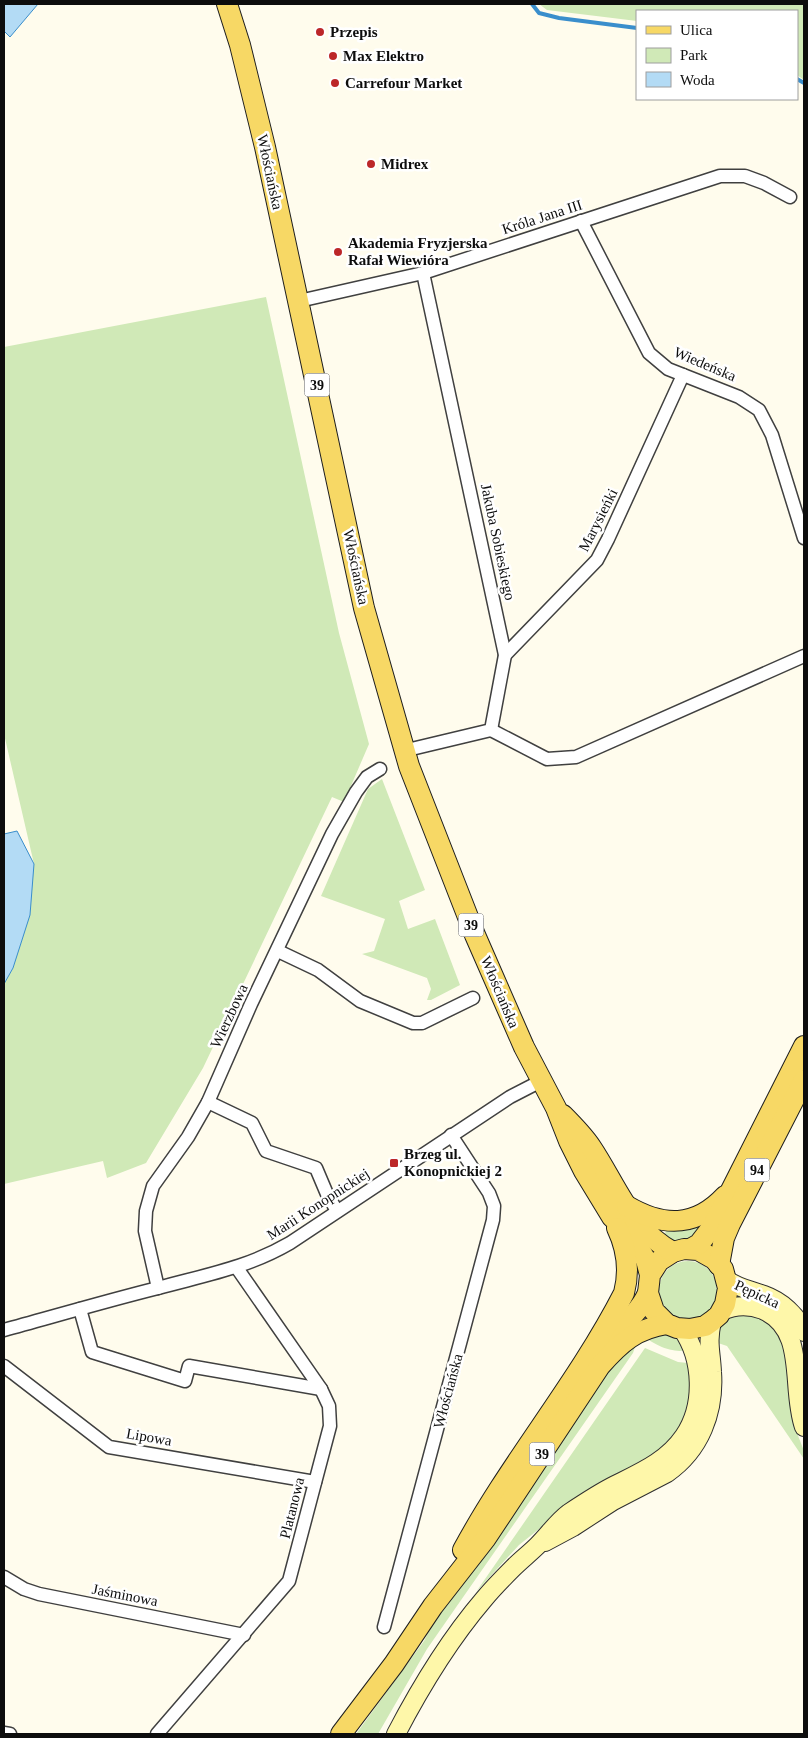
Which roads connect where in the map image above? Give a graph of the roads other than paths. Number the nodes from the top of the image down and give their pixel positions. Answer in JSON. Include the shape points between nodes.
{"nodes":[{"id":1,"x":227,"y":4,"type":"edge"},
{"id":2,"x":790,"y":197,"type":"dead end"},
{"id":3,"x":582,"y":221,"type":"junction"},
{"id":4,"x":424,"y":273,"type":"junction"},
{"id":5,"x":299,"y":301,"type":"junction"},
{"id":6,"x":684,"y":376,"type":"junction"},
{"id":7,"x":804,"y":538,"type":"edge"},
{"id":8,"x":505,"y":655,"type":"junction"},
{"id":9,"x":804,"y":656,"type":"edge"},
{"id":10,"x":491,"y":730,"type":"junction"},
{"id":11,"x":403,"y":751,"type":"junction"},
{"id":12,"x":380,"y":769,"type":"dead end"},
{"id":13,"x":278,"y":951,"type":"junction"},
{"id":14,"x":473,"y":998,"type":"dead end"},
{"id":15,"x":804,"y":1046,"type":"edge"},
{"id":16,"x":804,"y":1080,"type":"edge"},
{"id":17,"x":541,"y":1081,"type":"junction"},
{"id":18,"x":208,"y":1102,"type":"junction"},
{"id":19,"x":451,"y":1135,"type":"junction"},
{"id":20,"x":731,"y":1189,"type":"junction"},
{"id":21,"x":337,"y":1211,"type":"junction"},
{"id":22,"x":619,"y":1211,"type":"junction"},
{"id":23,"x":681,"y":1250,"type":"junction"},
{"id":24,"x":237,"y":1268,"type":"junction"},
{"id":25,"x":723,"y":1272,"type":"junction"},
{"id":26,"x":649,"y":1284,"type":"junction"},
{"id":27,"x":158,"y":1288,"type":"junction"},
{"id":28,"x":80,"y":1309,"type":"junction"},
{"id":29,"x":717,"y":1316,"type":"junction"},
{"id":30,"x":674,"y":1326,"type":"junction"},
{"id":31,"x":4,"y":1330,"type":"edge"},
{"id":32,"x":804,"y":1332,"type":"edge"},
{"id":33,"x":4,"y":1366,"type":"edge"},
{"id":34,"x":579,"y":1368,"type":"junction"},
{"id":35,"x":320,"y":1389,"type":"junction"},
{"id":36,"x":804,"y":1427,"type":"edge"},
{"id":37,"x":315,"y":1482,"type":"junction"},
{"id":38,"x":538,"y":1545,"type":"junction"},
{"id":39,"x":4,"y":1577,"type":"edge"},
{"id":40,"x":433,"y":1606,"type":"junction"},
{"id":41,"x":384,"y":1627,"type":"dead end"},
{"id":42,"x":244,"y":1635,"type":"junction"},
{"id":43,"x":4,"y":1733,"type":"edge"},
{"id":44,"x":10,"y":1734,"type":"edge"},
{"id":45,"x":157,"y":1734,"type":"edge"},
{"id":46,"x":341,"y":1734,"type":"edge"},
{"id":47,"x":396,"y":1734,"type":"edge"}],
"edges":[{"from":1,"to":5,"type":"main road","name":"Włościańska","number":"39","via":[[253,96]]},
{"from":2,"to":3,"type":"street","name":"Króla Jana III","via":[[745,176],[720,176]]},
{"from":3,"to":4,"type":"street","name":"Króla Jana III"},
{"from":3,"to":6,"type":"street","name":"Wiedeńska","via":[[649,353],[668,369]]},
{"from":4,"to":5,"type":"street","name":"Króla Jana III"},
{"from":4,"to":8,"type":"street","name":"Jakuba Sobieskiego"},
{"from":5,"to":11,"type":"main road","name":"Włościańska","number":"39","via":[[364,608]]},
{"from":6,"to":7,"type":"street","name":"Wiedeńska","via":[[739,397],[759,410],[772,435]]},
{"from":6,"to":8,"type":"street","name":"Marysieńki","via":[[597,560]]},
{"from":8,"to":10,"type":"street","name":"Jakuba Sobieskiego"},
{"from":9,"to":10,"type":"street","via":[[576,757],[548,759]]},
{"from":10,"to":11,"type":"street"},
{"from":11,"to":17,"type":"main road","name":"Włościańska","number":"39","via":[[476,935]]},
{"from":12,"to":13,"type":"street","name":"Wierzbowa","via":[[367,777],[356,792],[328,843]]},
{"from":13,"to":14,"type":"street","via":[[318,970],[360,1002],[413,1023],[422,1022]]},
{"from":13,"to":18,"type":"street","name":"Wierzbowa"},
{"from":15,"to":20,"type":"main road","number":"94"},
{"from":16,"to":25,"type":"main road","number":"94","via":[[730,1224],[722,1246]]},
{"from":17,"to":19,"type":"street","name":"Marii Konopnickiej"},
{"from":17,"to":22,"type":"main road","name":"Włościańska","number":"39","via":[[556,1108],[591,1146]]},
{"from":18,"to":21,"type":"street","via":[[252,1123],[266,1150],[316,1168]]},
{"from":18,"to":27,"type":"street","name":"Wierzbowa","via":[[153,1186],[146,1211],[145,1231]]},
{"from":19,"to":21,"type":"street","name":"Marii Konopnickiej"},
{"from":19,"to":41,"type":"street","name":"Włościańska","via":[[489,1193],[494,1206],[493,1220]]},
{"from":20,"to":22,"type":"main road","via":[[709,1211],[678,1221],[657,1220]]},
{"from":20,"to":23,"type":"main road","number":"94","via":[[713,1226],[699,1244]]},
{"from":21,"to":24,"type":"street","name":"Marii Konopnickiej","via":[[269,1255]]},
{"from":22,"to":23,"type":"main road","name":"Włościańska","number":"39","via":[[652,1239]]},
{"from":22,"to":26,"type":"main road","name":"Włościańska","number":"39","via":[[646,1260]]},
{"from":22,"to":34,"type":"main road","via":[[627,1256],[624,1292]]},
{"from":23,"to":25,"type":"main road","number":"39","via":[[706,1254]]},
{"from":23,"to":26,"type":"main road","number":"39","via":[[659,1261]]},
{"from":24,"to":27,"type":"street","name":"Marii Konopnickiej"},
{"from":24,"to":35,"type":"street","name":"Platanowa"},
{"from":25,"to":29,"type":"main road","via":[[727,1296]]},
{"from":25,"to":32,"type":"street","name":"Pępicka","via":[[735,1286],[775,1300],[795,1317]]},
{"from":26,"to":30,"type":"main road","number":"39","via":[[649,1302],[654,1311]]},
{"from":26,"to":34,"type":"main road","number":"39","via":[[638,1310]]},
{"from":27,"to":28,"type":"street","name":"Marii Konopnickiej"},
{"from":28,"to":31,"type":"street","name":"Marii Konopnickiej"},
{"from":28,"to":35,"type":"street","via":[[92,1352],[185,1381],[189,1366]]},
{"from":29,"to":30,"type":"main road","number":"39","via":[[697,1328]]},
{"from":29,"to":36,"type":"street","name":"Pępicka","via":[[730,1307],[738,1306],[759,1308],[782,1322],[794,1342],[798,1398]]},
{"from":29,"to":38,"type":"street","via":[[708,1348],[712,1372],[710,1410],[690,1452],[667,1474]]},
{"from":30,"to":38,"type":"street","via":[[692,1346],[699,1382],[696,1409],[684,1437],[662,1460],[570,1513]]},
{"from":30,"to":40,"type":"main road","number":"39","via":[[648,1327],[635,1333],[600,1366],[486,1538]]},
{"from":33,"to":37,"type":"street","name":"Lipowa","via":[[109,1447]]},
{"from":34,"to":40,"type":"main road","number":"39","via":[[470,1537]]},
{"from":35,"to":37,"type":"street","name":"Platanowa","via":[[329,1406],[330,1418]]},
{"from":37,"to":42,"type":"street","name":"Platanowa","via":[[289,1581]]},
{"from":38,"to":47,"type":"street","via":[[512,1568],[458,1630]]},
{"from":39,"to":42,"type":"street","name":"Jaśminowa","via":[[39,1594]]},
{"from":40,"to":46,"type":"main road","number":"39"},
{"from":42,"to":45,"type":"street","name":"Platanowa"},
{"from":43,"to":44,"type":"street"}]}
